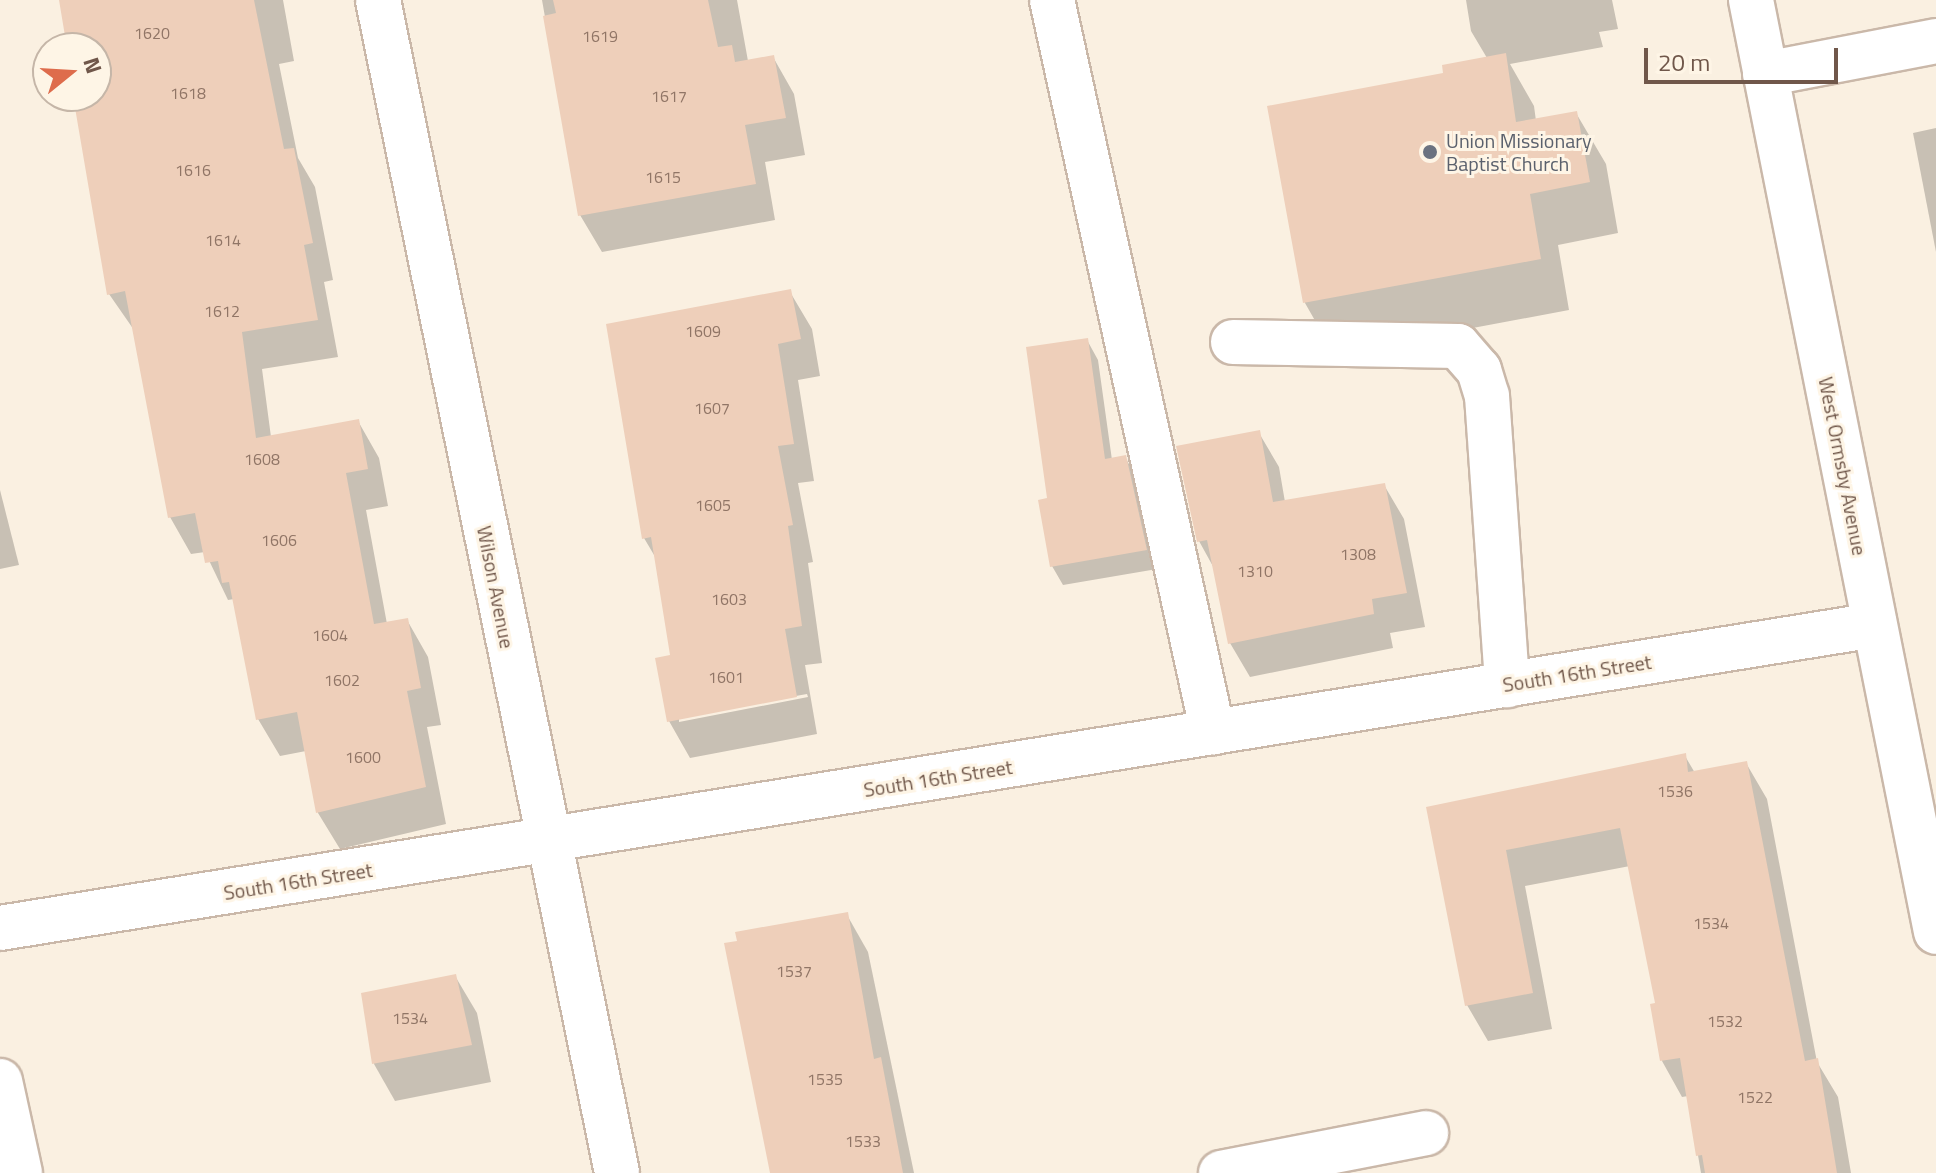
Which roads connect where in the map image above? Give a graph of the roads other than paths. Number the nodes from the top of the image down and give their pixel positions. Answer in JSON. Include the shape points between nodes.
{"nodes":[{"id":1,"x":378,"y":0,"type":"edge"},
{"id":2,"x":1052,"y":0,"type":"edge"},
{"id":3,"x":1751,"y":0,"type":"edge"},
{"id":4,"x":1936,"y":41,"type":"edge"},
{"id":5,"x":1765,"y":74,"type":"junction"},
{"id":6,"x":1233,"y":342,"type":"dead end"},
{"id":7,"x":1875,"y":625,"type":"junction"},
{"id":8,"x":1507,"y":685,"type":"junction"},
{"id":9,"x":1213,"y":733,"type":"junction"},
{"id":10,"x":548,"y":842,"type":"junction"},
{"id":11,"x":0,"y":928,"type":"edge"},
{"id":12,"x":1936,"y":932,"type":"edge"},
{"id":13,"x":0,"y":1081,"type":"edge"},
{"id":14,"x":1426,"y":1133,"type":"dead end"},
{"id":15,"x":20,"y":1173,"type":"edge"},
{"id":16,"x":617,"y":1173,"type":"edge"},
{"id":17,"x":1221,"y":1173,"type":"edge"}],
"edges":[{"from":1,"to":10,"type":"street","name":"Wilson Avenue"},
{"from":2,"to":9,"type":"street"},
{"from":3,"to":5,"type":"street","name":"West Ormsby Avenue"},
{"from":4,"to":5,"type":"street"},
{"from":5,"to":7,"type":"street","name":"West Ormsby Avenue"},
{"from":6,"to":8,"type":"street","via":[[1458,346],[1479,370],[1487,396]]},
{"from":7,"to":8,"type":"street","name":"South 16th Street"},
{"from":7,"to":12,"type":"street","name":"West Ormsby Avenue"},
{"from":8,"to":9,"type":"street","name":"South 16th Street"},
{"from":9,"to":10,"type":"street","name":"South 16th Street"},
{"from":10,"to":11,"type":"street","name":"South 16th Street"},
{"from":10,"to":16,"type":"street","name":"Wilson Avenue"},
{"from":13,"to":15,"type":"street"},
{"from":14,"to":17,"type":"street"}]}
